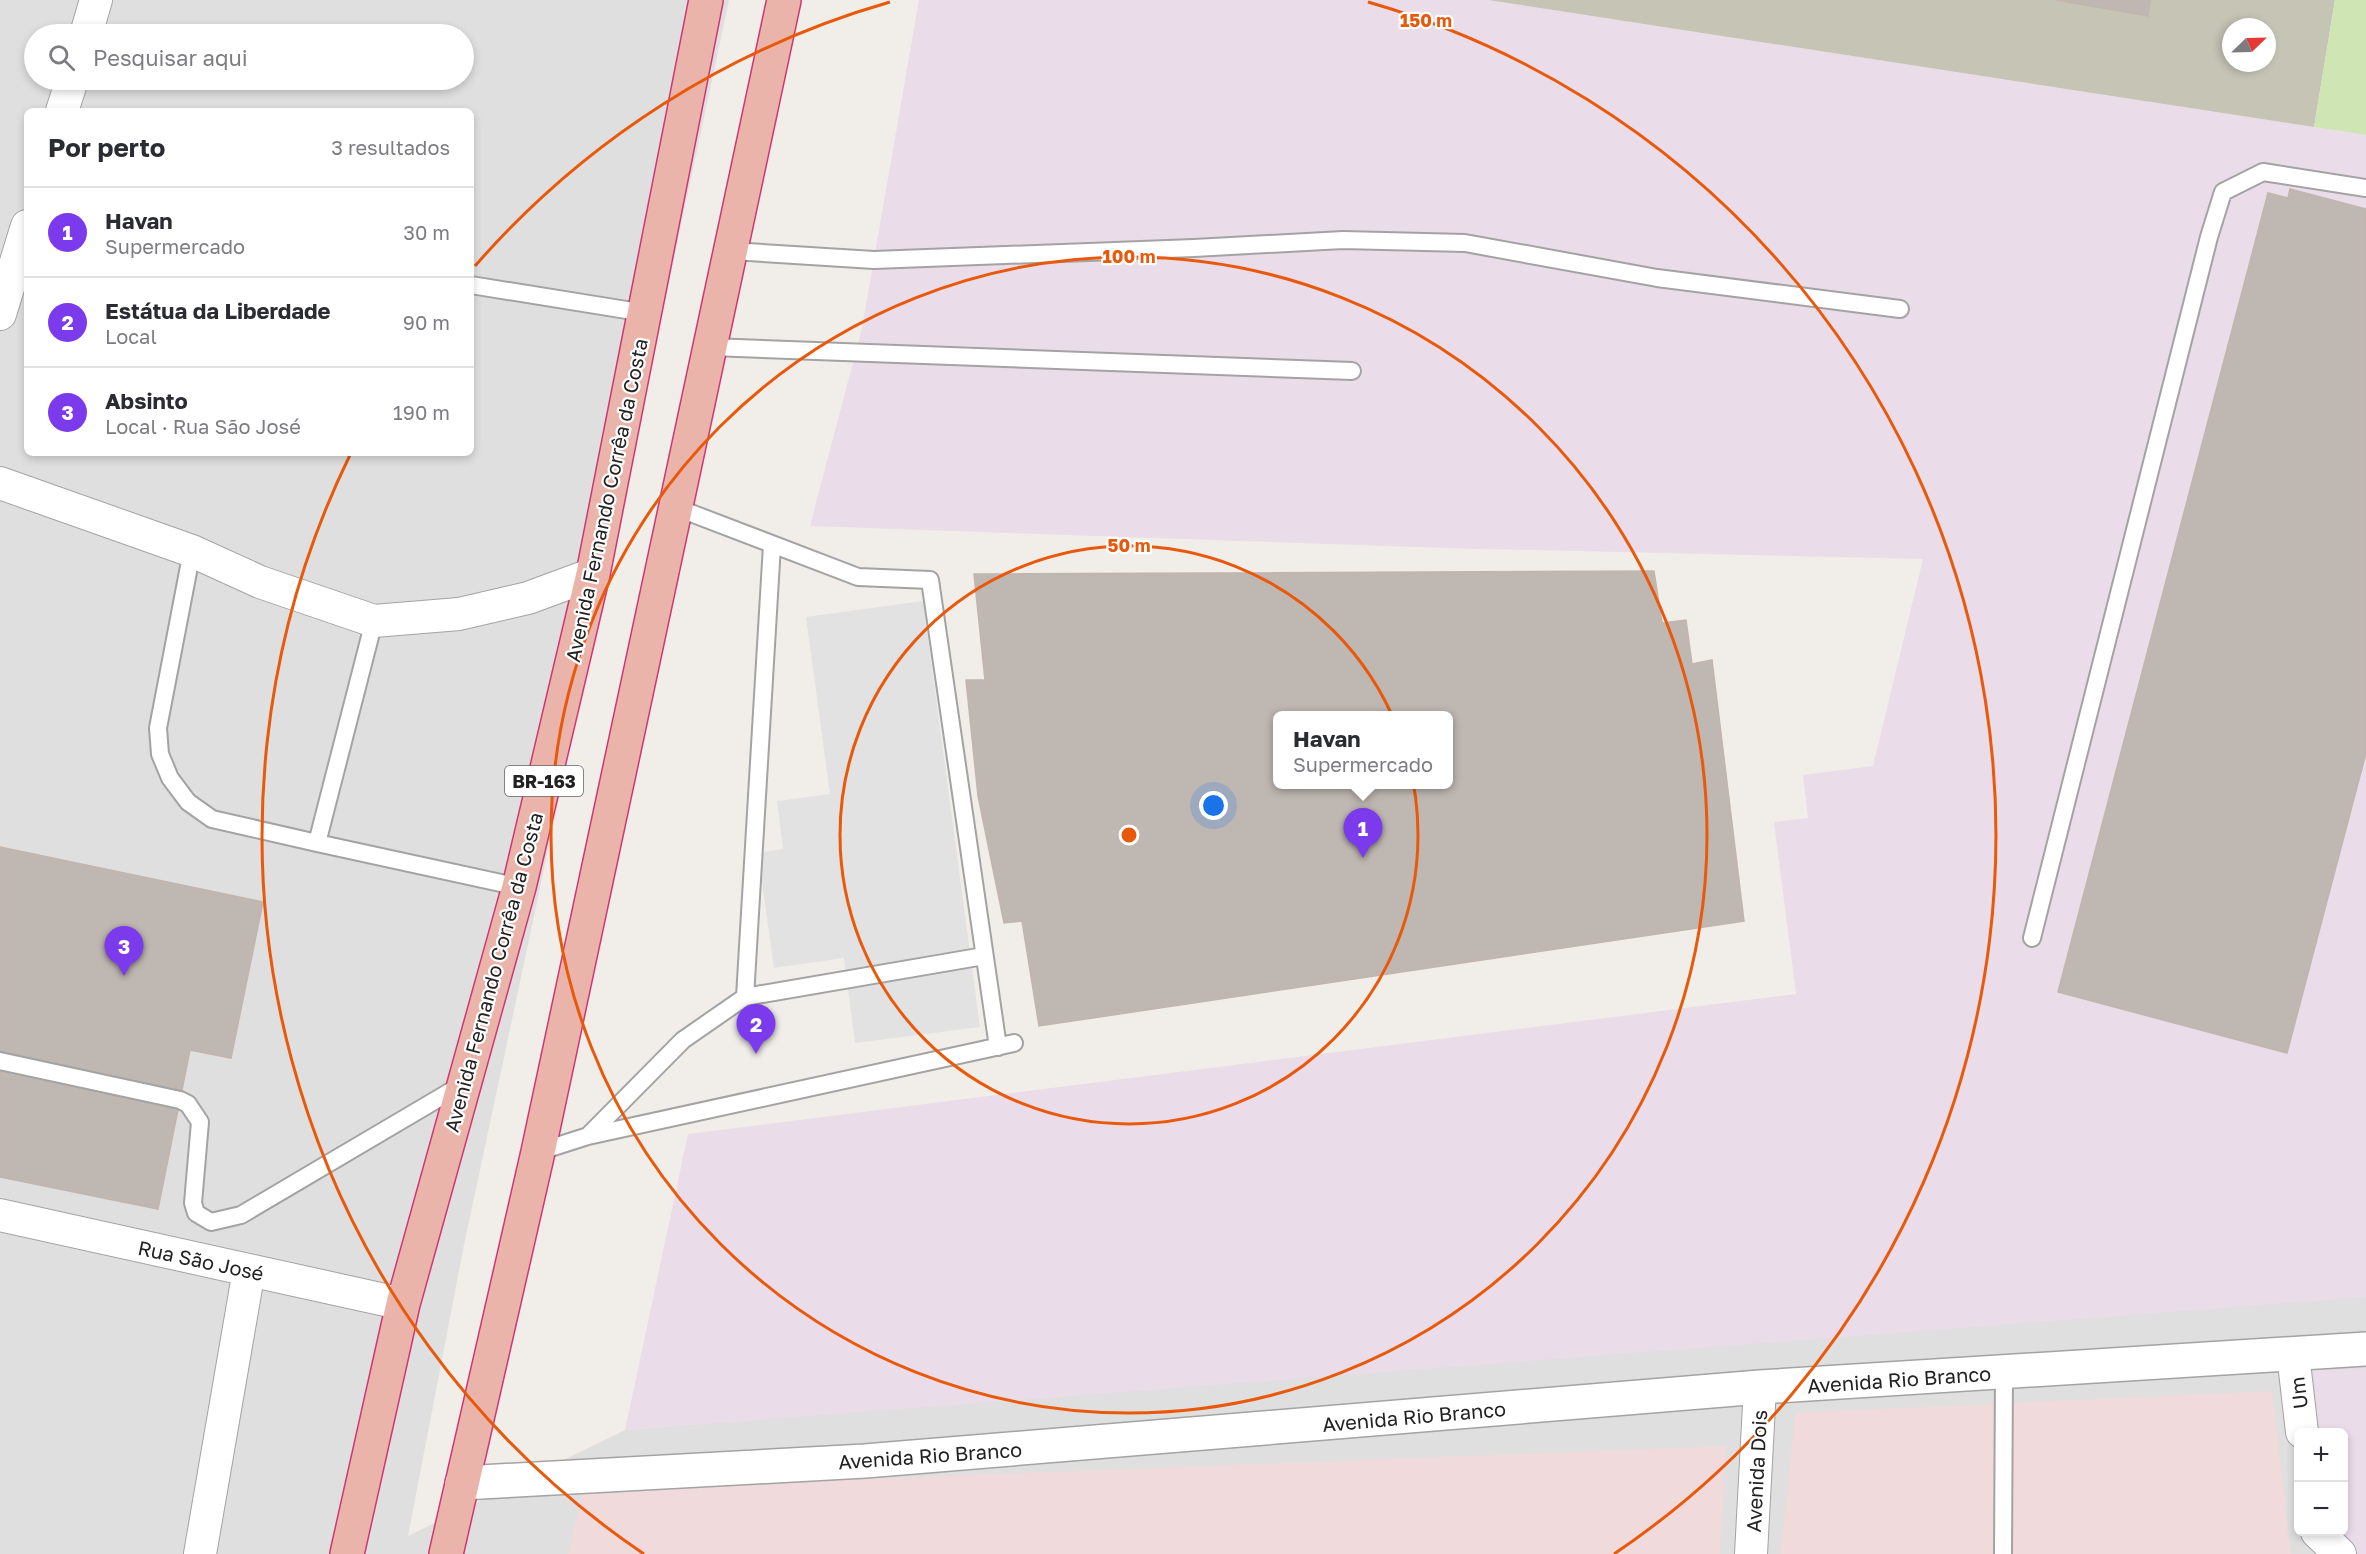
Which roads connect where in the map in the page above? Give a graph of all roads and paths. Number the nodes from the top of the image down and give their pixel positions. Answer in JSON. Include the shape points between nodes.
{"nodes":[{"id":1,"x":96,"y":0,"type":"edge"},
{"id":2,"x":706,"y":0,"type":"edge"},
{"id":3,"x":784,"y":0,"type":"edge"},
{"id":4,"x":89,"y":24,"type":"edge"},
{"id":5,"x":69,"y":90,"type":"edge"},
{"id":6,"x":63,"y":108,"type":"edge"},
{"id":7,"x":2366,"y":188,"type":"edge"},
{"id":8,"x":24,"y":236,"type":"edge"},
{"id":9,"x":732,"y":251,"type":"junction"},
{"id":10,"x":474,"y":285,"type":"edge"},
{"id":11,"x":1900,"y":309,"type":"dead end"},
{"id":12,"x":645,"y":313,"type":"junction"},
{"id":13,"x":0,"y":314,"type":"edge"},
{"id":14,"x":711,"y":347,"type":"junction"},
{"id":15,"x":1352,"y":371,"type":"dead end"},
{"id":16,"x":0,"y":483,"type":"edge"},
{"id":17,"x":675,"y":507,"type":"junction"},
{"id":18,"x":772,"y":545,"type":"junction"},
{"id":19,"x":192,"y":551,"type":"junction"},
{"id":20,"x":593,"y":574,"type":"junction"},
{"id":21,"x":374,"y":621,"type":"junction"},
{"id":22,"x":317,"y":843,"type":"junction"},
{"id":23,"x":519,"y":888,"type":"junction"},
{"id":24,"x":2032,"y":938,"type":"dead end"},
{"id":25,"x":984,"y":956,"type":"junction"},
{"id":26,"x":745,"y":997,"type":"junction"},
{"id":27,"x":0,"y":1061,"type":"edge"},
{"id":28,"x":464,"y":1084,"type":"junction"},
{"id":29,"x":588,"y":1136,"type":"junction"},
{"id":30,"x":538,"y":1152,"type":"junction"},
{"id":31,"x":0,"y":1215,"type":"edge"},
{"id":32,"x":249,"y":1270,"type":"junction"},
{"id":33,"x":403,"y":1304,"type":"junction"},
{"id":34,"x":2366,"y":1349,"type":"edge"},
{"id":35,"x":2293,"y":1354,"type":"junction"},
{"id":36,"x":2004,"y":1372,"type":"junction"},
{"id":37,"x":1760,"y":1388,"type":"junction"},
{"id":38,"x":2302,"y":1428,"type":"edge"},
{"id":39,"x":462,"y":1483,"type":"junction"},
{"id":40,"x":2321,"y":1536,"type":"edge"},
{"id":41,"x":200,"y":1554,"type":"edge"},
{"id":42,"x":347,"y":1554,"type":"edge"},
{"id":43,"x":446,"y":1554,"type":"edge"},
{"id":44,"x":1751,"y":1554,"type":"edge"},
{"id":45,"x":2003,"y":1554,"type":"edge"},
{"id":46,"x":2340,"y":1554,"type":"edge"}],
"edges":[{"from":1,"to":4,"type":"street"},
{"from":2,"to":12,"type":"highway","name":"Avenida Fernando Corrêa da Costa","number":"BR-163"},
{"from":3,"to":9,"type":"highway"},
{"from":5,"to":6,"type":"street"},
{"from":7,"to":24,"type":"lane","via":[[2263,172],[2223,192]]},
{"from":8,"to":13,"type":"street"},
{"from":9,"to":11,"type":"lane","via":[[874,260],[1343,240],[1465,243],[1657,278]]},
{"from":9,"to":14,"type":"highway"},
{"from":10,"to":12,"type":"lane"},
{"from":12,"to":20,"type":"highway","name":"Avenida Fernando Corrêa da Costa","number":"BR-163"},
{"from":14,"to":15,"type":"lane"},
{"from":14,"to":17,"type":"highway"},
{"from":16,"to":19,"type":"street"},
{"from":17,"to":18,"type":"lane"},
{"from":17,"to":30,"type":"highway"},
{"from":18,"to":25,"type":"lane","via":[[858,577],[930,579]]},
{"from":18,"to":26,"type":"lane"},
{"from":19,"to":21,"type":"street","via":[[260,582]]},
{"from":19,"to":22,"type":"lane","via":[[158,728],[160,754],[170,778],[188,802],[212,819]]},
{"from":20,"to":21,"type":"street","via":[[528,598],[469,612]]},
{"from":20,"to":23,"type":"highway","name":"Avenida Fernando Corrêa da Costa","number":"BR-163"},
{"from":21,"to":22,"type":"lane"},
{"from":22,"to":23,"type":"lane"},
{"from":23,"to":28,"type":"highway","name":"Avenida Fernando Corrêa da Costa","number":"BR-163"},
{"from":25,"to":26,"type":"lane"},
{"from":25,"to":29,"type":"lane","via":[[1006,1045]]},
{"from":26,"to":29,"type":"lane","via":[[683,1040]]},
{"from":27,"to":28,"type":"lane","via":[[188,1104],[200,1122],[193,1203],[196,1213],[212,1222],[241,1215]]},
{"from":28,"to":33,"type":"highway","name":"Avenida Fernando Corrêa da Costa","number":"BR-163"},
{"from":29,"to":30,"type":"lane"},
{"from":30,"to":39,"type":"highway"},
{"from":31,"to":32,"type":"street","name":"Rua São José"},
{"from":32,"to":33,"type":"street","name":"Rua São José"},
{"from":32,"to":41,"type":"street"},
{"from":33,"to":42,"type":"highway","name":"Avenida Fernando Corrêa da Costa","number":"BR-163"},
{"from":34,"to":35,"type":"street","name":"Avenida Rio Branco"},
{"from":35,"to":36,"type":"street","name":"Avenida Rio Branco"},
{"from":35,"to":38,"type":"street","name":"Um"},
{"from":36,"to":37,"type":"street","name":"Avenida Rio Branco"},
{"from":36,"to":45,"type":"lane"},
{"from":37,"to":39,"type":"street","name":"Avenida Rio Branco","via":[[865,1461]]},
{"from":37,"to":44,"type":"street","name":"Avenida Dois"},
{"from":39,"to":43,"type":"highway"},
{"from":40,"to":46,"type":"street"}]}
